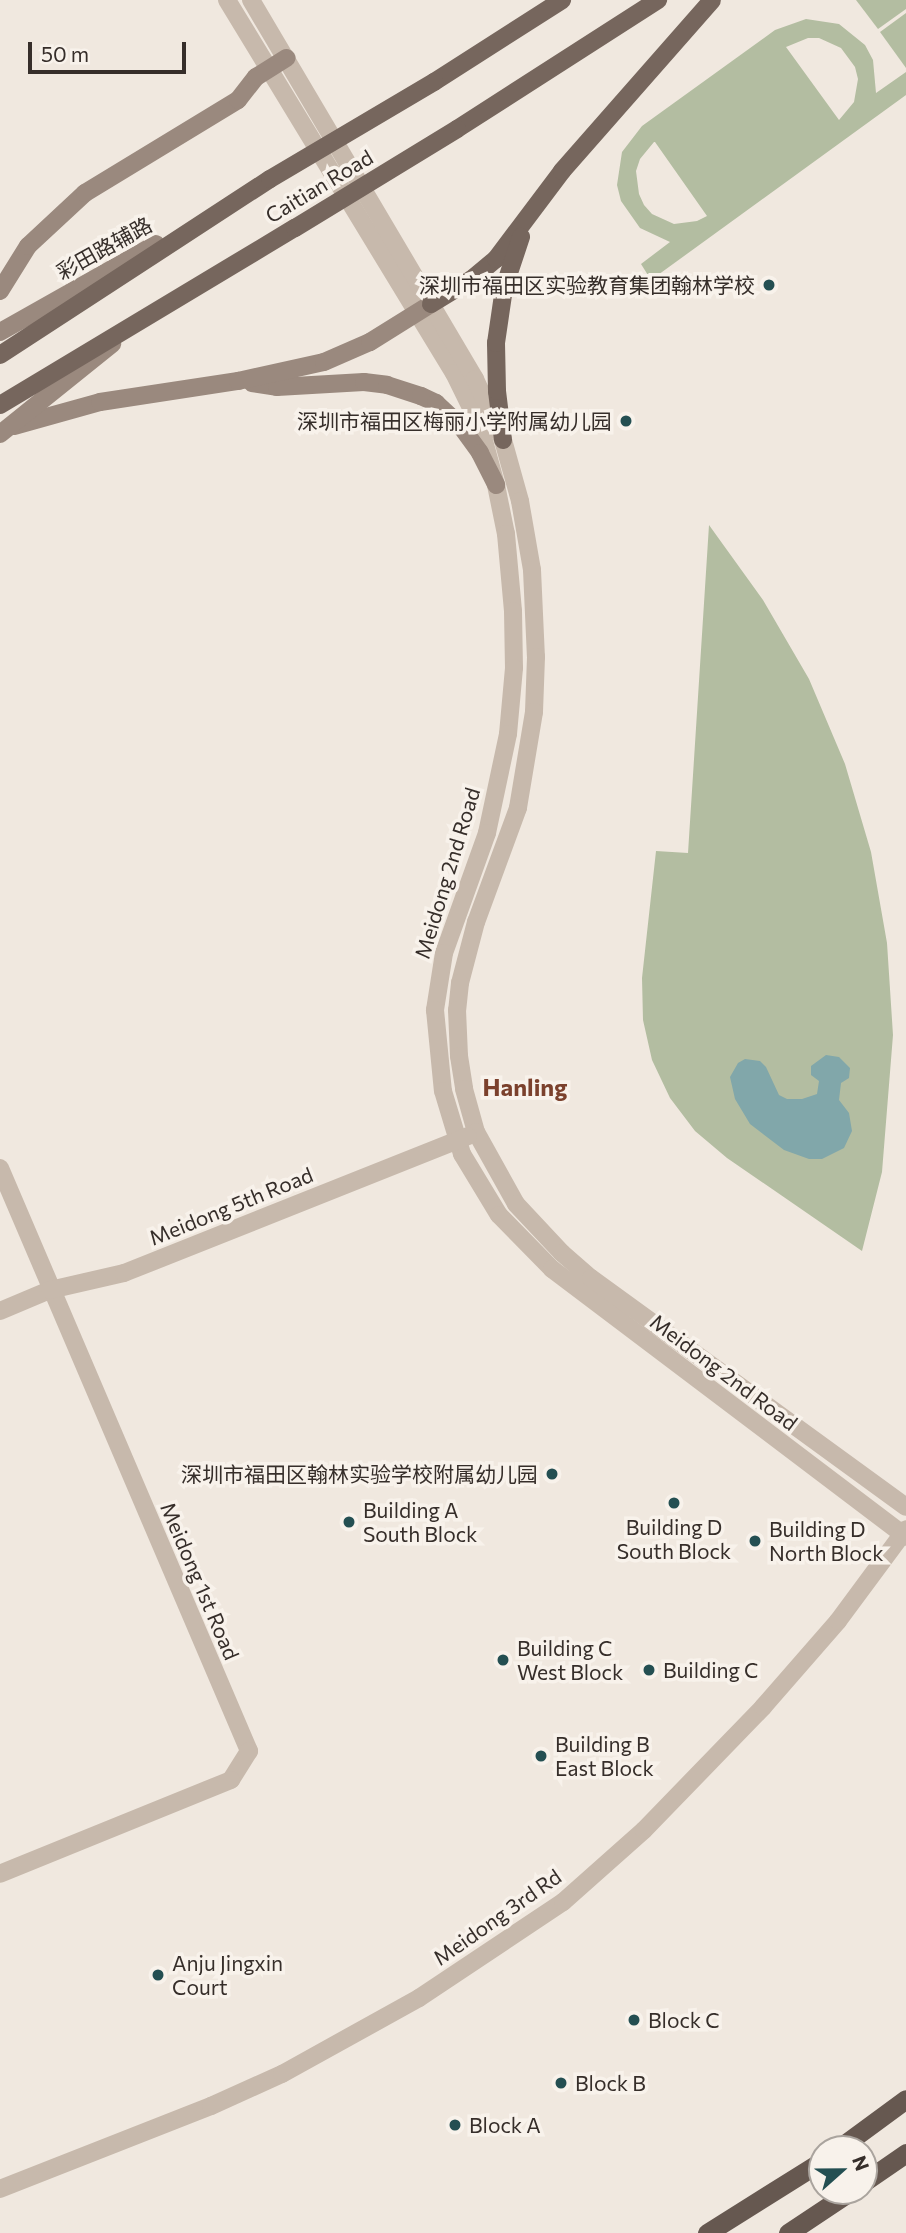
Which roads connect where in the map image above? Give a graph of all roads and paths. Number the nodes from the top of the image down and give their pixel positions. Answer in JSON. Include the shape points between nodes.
{"nodes":[{"id":1,"x":227,"y":0,"type":"edge"},
{"id":2,"x":251,"y":0,"type":"edge"},
{"id":3,"x":562,"y":0,"type":"edge"},
{"id":4,"x":658,"y":0,"type":"edge"},
{"id":5,"x":712,"y":0,"type":"edge"},
{"id":6,"x":286,"y":58,"type":"junction"},
{"id":7,"x":270,"y":69,"type":"junction"},
{"id":8,"x":230,"y":203,"type":"junction"},
{"id":9,"x":529,"y":216,"type":"junction"},
{"id":10,"x":0,"y":290,"type":"edge"},
{"id":11,"x":424,"y":308,"type":"junction"},
{"id":12,"x":139,"y":321,"type":"junction"},
{"id":13,"x":0,"y":332,"type":"edge"},
{"id":14,"x":0,"y":355,"type":"edge"},
{"id":15,"x":239,"y":381,"type":"junction"},
{"id":16,"x":0,"y":405,"type":"edge"},
{"id":17,"x":7,"y":430,"type":"edge"},
{"id":18,"x":503,"y":440,"type":"junction"},
{"id":19,"x":496,"y":485,"type":"junction"},
{"id":20,"x":476,"y":1132,"type":"junction"},
{"id":21,"x":457,"y":1140,"type":"junction"},
{"id":22,"x":0,"y":1168,"type":"edge"},
{"id":23,"x":50,"y":1290,"type":"junction"},
{"id":24,"x":0,"y":1311,"type":"edge"},
{"id":25,"x":906,"y":1507,"type":"edge"},
{"id":26,"x":905,"y":1533,"type":"edge"},
{"id":27,"x":0,"y":1874,"type":"edge"},
{"id":28,"x":906,"y":2099,"type":"edge"},
{"id":29,"x":857,"y":2135,"type":"edge"},
{"id":30,"x":906,"y":2153,"type":"edge"},
{"id":31,"x":808,"y":2170,"type":"edge"},
{"id":32,"x":878,"y":2172,"type":"edge"},
{"id":33,"x":0,"y":2189,"type":"edge"},
{"id":34,"x":830,"y":2205,"type":"edge"},
{"id":35,"x":707,"y":2233,"type":"edge"},
{"id":36,"x":788,"y":2233,"type":"edge"}],
"edges":[{"from":1,"to":7,"type":"street","name":"Meidong 2nd Road"},
{"from":2,"to":6,"type":"street","name":"Meidong 2nd Road"},
{"from":3,"to":8,"type":"main road","name":"Caitian Road","bridge":true},
{"from":4,"to":12,"type":"main road","name":"Caitian Road","bridge":true,"via":[[457,129]]},
{"from":5,"to":9,"type":"main road","via":[[617,106]]},
{"from":6,"to":7,"type":"main road"},
{"from":6,"to":11,"type":"street","name":"Meidong 2nd Road"},
{"from":7,"to":10,"type":"main road","via":[[256,77],[238,100],[85,193],[28,246]]},
{"from":7,"to":11,"type":"street","name":"Meidong 2nd Road"},
{"from":8,"to":13,"type":"main road","name":"彩田路辅路"},
{"from":8,"to":14,"type":"main road","name":"Caitian Road"},
{"from":9,"to":11,"type":"main road","via":[[484,270]]},
{"from":9,"to":18,"type":"main road","via":[[504,288],[496,342]]},
{"from":11,"to":15,"type":"main road","via":[[370,342],[324,362]]},
{"from":11,"to":18,"type":"street","name":"Meidong 2nd Road","via":[[475,379]]},
{"from":11,"to":19,"type":"street","name":"Meidong 2nd Road","via":[[473,411]]},
{"from":12,"to":16,"type":"main road","name":"Caitian Road"},
{"from":12,"to":17,"type":"main road"},
{"from":15,"to":17,"type":"main road","via":[[100,402]]},
{"from":15,"to":19,"type":"main road","via":[[277,387],[365,382],[421,396],[436,403],[465,431]]},
{"from":18,"to":20,"type":"street","name":"Meidong 2nd Road","via":[[532,570],[536,684],[518,808],[479,912],[460,983],[459,1056]]},
{"from":19,"to":21,"type":"street","name":"Meidong 2nd Road","via":[[511,586],[511,712],[487,833],[450,931],[435,1010],[443,1091]]},
{"from":20,"to":21,"type":"street","name":"Meidong 5th Road"},
{"from":20,"to":25,"type":"street","name":"Meidong 2nd Road","via":[[516,1204],[562,1253]]},
{"from":21,"to":23,"type":"street","name":"Meidong 5th Road","via":[[124,1273]]},
{"from":21,"to":26,"type":"street","name":"Meidong 2nd Road","via":[[485,1196],[545,1264]]},
{"from":22,"to":23,"type":"street","name":"Meidong 1st Road"},
{"from":23,"to":24,"type":"street","name":"Meidong 5th Road"},
{"from":23,"to":27,"type":"street","name":"Meidong 1st Road","via":[[249,1751],[231,1780]]},
{"from":26,"to":33,"type":"street","name":"Meidong 3rd Rd","via":[[838,1621],[763,1707],[644,1830],[563,1902],[419,1998],[282,2074]]},
{"from":28,"to":29,"type":"highway"},
{"from":30,"to":32,"type":"highway"},
{"from":31,"to":35,"type":"highway"},
{"from":34,"to":36,"type":"highway"}]}
